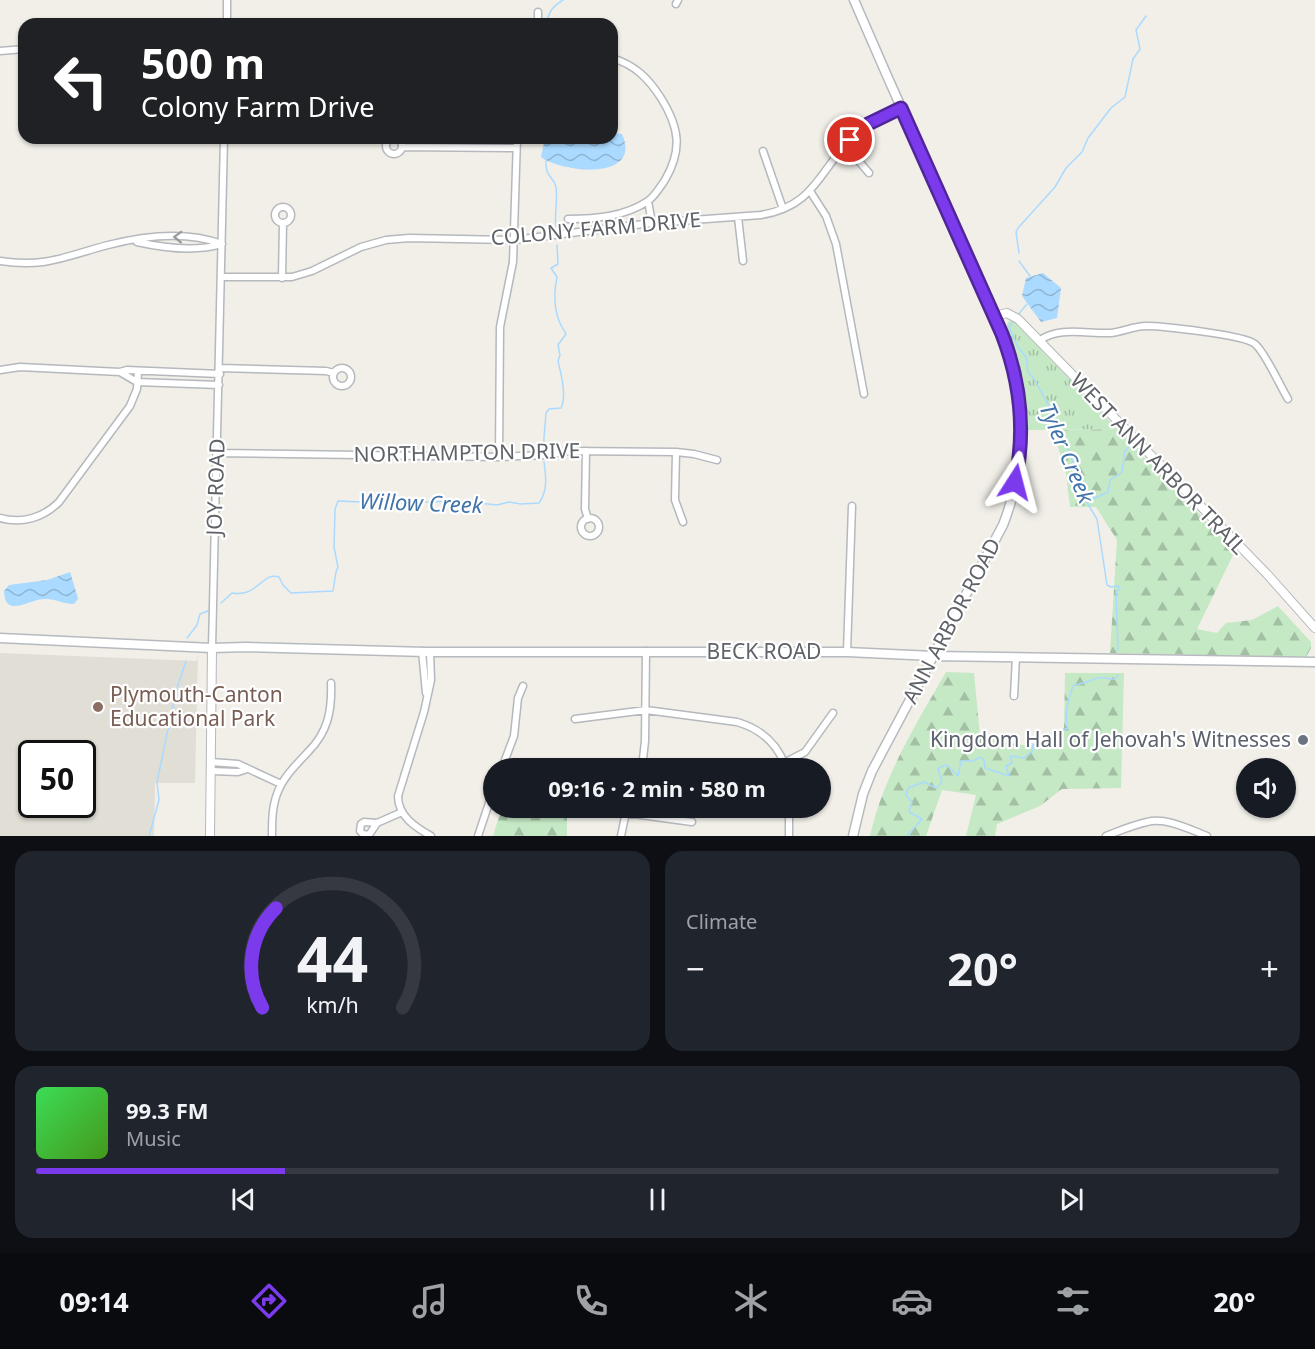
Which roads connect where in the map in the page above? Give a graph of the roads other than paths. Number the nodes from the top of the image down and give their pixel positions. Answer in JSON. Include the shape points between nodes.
{"nodes":[{"id":1,"x":227,"y":0,"type":"edge"},
{"id":2,"x":855,"y":0,"type":"edge"},
{"id":3,"x":538,"y":12,"type":"dead end"},
{"id":4,"x":227,"y":18,"type":"edge"},
{"id":5,"x":538,"y":18,"type":"edge"},
{"id":6,"x":18,"y":50,"type":"edge"},
{"id":7,"x":0,"y":51,"type":"edge"},
{"id":8,"x":618,"y":60,"type":"edge"},
{"id":9,"x":901,"y":108,"type":"junction"},
{"id":10,"x":224,"y":144,"type":"edge"},
{"id":11,"x":516,"y":144,"type":"edge"},
{"id":12,"x":845,"y":146,"type":"junction"},
{"id":13,"x":402,"y":147,"type":"dead end"},
{"id":14,"x":516,"y":148,"type":"junction"},
{"id":15,"x":763,"y":151,"type":"dead end"},
{"id":16,"x":868,"y":173,"type":"dead end"},
{"id":17,"x":810,"y":191,"type":"junction"},
{"id":18,"x":648,"y":201,"type":"junction"},
{"id":19,"x":783,"y":209,"type":"junction"},
{"id":20,"x":738,"y":217,"type":"junction"},
{"id":21,"x":568,"y":219,"type":"dead end"},
{"id":22,"x":283,"y":223,"type":"dead end"},
{"id":23,"x":652,"y":224,"type":"junction"},
{"id":24,"x":514,"y":240,"type":"junction"},
{"id":25,"x":222,"y":244,"type":"junction"},
{"id":26,"x":0,"y":261,"type":"edge"},
{"id":27,"x":743,"y":261,"type":"dead end"},
{"id":28,"x":221,"y":277,"type":"junction"},
{"id":29,"x":282,"y":278,"type":"junction"},
{"id":30,"x":994,"y":316,"type":"junction"},
{"id":31,"x":1039,"y":341,"type":"junction"},
{"id":32,"x":0,"y":370,"type":"edge"},
{"id":33,"x":138,"y":371,"type":"junction"},
{"id":34,"x":220,"y":371,"type":"junction"},
{"id":35,"x":120,"y":372,"type":"junction"},
{"id":36,"x":161,"y":372,"type":"junction"},
{"id":37,"x":185,"y":373,"type":"junction"},
{"id":38,"x":334,"y":373,"type":"dead end"},
{"id":39,"x":137,"y":382,"type":"junction"},
{"id":40,"x":161,"y":383,"type":"junction"},
{"id":41,"x":184,"y":384,"type":"junction"},
{"id":42,"x":219,"y":385,"type":"junction"},
{"id":43,"x":864,"y":394,"type":"dead end"},
{"id":44,"x":1288,"y":399,"type":"dead end"},
{"id":45,"x":586,"y":451,"type":"junction"},
{"id":46,"x":676,"y":452,"type":"junction"},
{"id":47,"x":216,"y":453,"type":"junction"},
{"id":48,"x":499,"y":457,"type":"junction"},
{"id":49,"x":717,"y":460,"type":"dead end"},
{"id":50,"x":852,"y":507,"type":"dead end"},
{"id":51,"x":0,"y":518,"type":"edge"},
{"id":52,"x":588,"y":519,"type":"dead end"},
{"id":53,"x":683,"y":522,"type":"dead end"},
{"id":54,"x":1315,"y":628,"type":"edge"},
{"id":55,"x":0,"y":638,"type":"edge"},
{"id":56,"x":212,"y":648,"type":"junction"},
{"id":57,"x":646,"y":651,"type":"junction"},
{"id":58,"x":426,"y":652,"type":"junction"},
{"id":59,"x":847,"y":652,"type":"junction"},
{"id":60,"x":933,"y":656,"type":"junction"},
{"id":61,"x":1016,"y":657,"type":"junction"},
{"id":62,"x":1315,"y":662,"type":"edge"},
{"id":63,"x":331,"y":684,"type":"dead end"},
{"id":64,"x":523,"y":686,"type":"dead end"},
{"id":65,"x":1014,"y":696,"type":"dead end"},
{"id":66,"x":646,"y":710,"type":"junction"},
{"id":67,"x":833,"y":713,"type":"dead end"},
{"id":68,"x":575,"y":719,"type":"dead end"},
{"id":69,"x":506,"y":758,"type":"edge"},
{"id":70,"x":644,"y":758,"type":"edge"},
{"id":71,"x":782,"y":758,"type":"edge"},
{"id":72,"x":796,"y":758,"type":"edge"},
{"id":73,"x":211,"y":762,"type":"junction"},
{"id":74,"x":247,"y":769,"type":"junction"},
{"id":75,"x":210,"y":771,"type":"junction"},
{"id":76,"x":281,"y":784,"type":"junction"},
{"id":77,"x":402,"y":812,"type":"junction"},
{"id":78,"x":484,"y":818,"type":"edge"},
{"id":79,"x":624,"y":818,"type":"edge"},
{"id":80,"x":670,"y":818,"type":"edge"},
{"id":81,"x":789,"y":818,"type":"edge"},
{"id":82,"x":692,"y":822,"type":"dead end"},
{"id":83,"x":377,"y":824,"type":"dead end"},
{"id":84,"x":210,"y":836,"type":"edge"},
{"id":85,"x":273,"y":836,"type":"edge"},
{"id":86,"x":431,"y":836,"type":"edge"},
{"id":87,"x":478,"y":836,"type":"edge"},
{"id":88,"x":621,"y":836,"type":"edge"},
{"id":89,"x":789,"y":836,"type":"edge"},
{"id":90,"x":853,"y":836,"type":"edge"},
{"id":91,"x":1106,"y":836,"type":"edge"},
{"id":92,"x":1207,"y":836,"type":"edge"}],
"edges":[{"from":1,"to":4,"type":"street"},
{"from":2,"to":9,"type":"main road","name":"ANN ARBOR ROAD"},
{"from":3,"to":5,"type":"street"},
{"from":6,"to":7,"type":"street"},
{"from":8,"to":18,"type":"street","via":[[645,77],[675,125],[677,143],[672,166]]},
{"from":9,"to":12,"type":"street","name":"COLONY FARM DRIVE","via":[[868,124]]},
{"from":9,"to":30,"type":"main road","name":"ANN ARBOR ROAD"},
{"from":10,"to":25,"type":"street","name":"JOY ROAD"},
{"from":11,"to":14,"type":"street"},
{"from":12,"to":16,"type":"street"},
{"from":12,"to":17,"type":"street","name":"COLONY FARM DRIVE"},
{"from":13,"to":14,"type":"street"},
{"from":14,"to":24,"type":"street"},
{"from":15,"to":19,"type":"street"},
{"from":17,"to":19,"type":"street","name":"COLONY FARM DRIVE"},
{"from":17,"to":43,"type":"street","via":[[826,216],[836,244]]},
{"from":18,"to":21,"type":"street","via":[[609,216]]},
{"from":18,"to":23,"type":"street"},
{"from":19,"to":20,"type":"street","name":"COLONY FARM DRIVE"},
{"from":20,"to":23,"type":"street","name":"COLONY FARM DRIVE"},
{"from":20,"to":27,"type":"street"},
{"from":22,"to":29,"type":"street"},
{"from":23,"to":24,"type":"street","name":"COLONY FARM DRIVE"},
{"from":24,"to":29,"type":"street","name":"COLONY FARM DRIVE","via":[[386,240],[361,247],[312,271]]},
{"from":24,"to":48,"type":"street","via":[[512,272],[500,327]]},
{"from":25,"to":26,"type":"street","via":[[208,248],[177,247],[134,241],[44,263]]},
{"from":25,"to":28,"type":"street","name":"JOY ROAD"},
{"from":28,"to":29,"type":"street","name":"COLONY FARM DRIVE"},
{"from":28,"to":34,"type":"street","name":"JOY ROAD"},
{"from":30,"to":31,"type":"street","name":"WEST ANN ARBOR TRAIL","via":[[1008,313]]},
{"from":30,"to":60,"type":"main road","name":"ANN ARBOR ROAD","via":[[1018,385],[1022,428],[1018,468],[1003,525]]},
{"from":31,"to":44,"type":"street","via":[[1047,334],[1060,332],[1112,333],[1144,326],[1241,339],[1256,344]]},
{"from":31,"to":54,"type":"street","name":"WEST ANN ARBOR TRAIL"},
{"from":32,"to":35,"type":"street","via":[[14,367]]},
{"from":33,"to":35,"type":"street"},
{"from":33,"to":36,"type":"street"},
{"from":33,"to":39,"type":"street"},
{"from":34,"to":37,"type":"street"},
{"from":34,"to":38,"type":"street"},
{"from":34,"to":42,"type":"street","name":"JOY ROAD"},
{"from":35,"to":39,"type":"street"},
{"from":36,"to":37,"type":"street"},
{"from":36,"to":40,"type":"street"},
{"from":37,"to":41,"type":"street"},
{"from":39,"to":40,"type":"street"},
{"from":39,"to":51,"type":"street","via":[[130,406],[54,507],[26,520]]},
{"from":40,"to":41,"type":"street"},
{"from":41,"to":42,"type":"street"},
{"from":42,"to":47,"type":"street","name":"JOY ROAD"},
{"from":45,"to":46,"type":"street","name":"NORTHAMPTON DRIVE"},
{"from":45,"to":48,"type":"street","name":"NORTHAMPTON DRIVE"},
{"from":45,"to":52,"type":"street"},
{"from":46,"to":49,"type":"street","name":"NORTHAMPTON DRIVE"},
{"from":46,"to":53,"type":"street","via":[[675,500]]},
{"from":47,"to":48,"type":"street","name":"NORTHAMPTON DRIVE"},
{"from":47,"to":56,"type":"street","name":"JOY ROAD"},
{"from":50,"to":59,"type":"street"},
{"from":55,"to":56,"type":"main road","name":"BECK ROAD"},
{"from":56,"to":58,"type":"main road","name":"BECK ROAD"},
{"from":56,"to":73,"type":"street","name":"JOY ROAD"},
{"from":57,"to":58,"type":"main road","name":"BECK ROAD"},
{"from":57,"to":59,"type":"main road","name":"BECK ROAD"},
{"from":57,"to":66,"type":"street"},
{"from":58,"to":77,"type":"street","via":[[424,711],[398,792]]},
{"from":59,"to":60,"type":"main road","name":"BECK ROAD"},
{"from":60,"to":61,"type":"main road","name":"BECK ROAD"},
{"from":60,"to":90,"type":"main road","name":"ANN ARBOR ROAD","via":[[872,771]]},
{"from":61,"to":62,"type":"main road","name":"BECK ROAD"},
{"from":61,"to":65,"type":"street"},
{"from":63,"to":76,"type":"street","via":[[327,726]]},
{"from":64,"to":69,"type":"street"},
{"from":66,"to":68,"type":"street"},
{"from":66,"to":70,"type":"street"},
{"from":66,"to":71,"type":"street","via":[[745,724],[768,739]]},
{"from":67,"to":72,"type":"street","via":[[805,752]]},
{"from":73,"to":74,"type":"street","via":[[238,764]]},
{"from":73,"to":75,"type":"street","name":"JOY ROAD"},
{"from":74,"to":75,"type":"street"},
{"from":74,"to":76,"type":"street"},
{"from":75,"to":84,"type":"street","name":"JOY ROAD"},
{"from":76,"to":85,"type":"street","via":[[273,809]]},
{"from":77,"to":83,"type":"street"},
{"from":77,"to":86,"type":"street"},
{"from":78,"to":87,"type":"street"},
{"from":79,"to":88,"type":"street"},
{"from":80,"to":82,"type":"street"},
{"from":81,"to":89,"type":"street"},
{"from":91,"to":92,"type":"street","via":[[1157,821]]}]}
